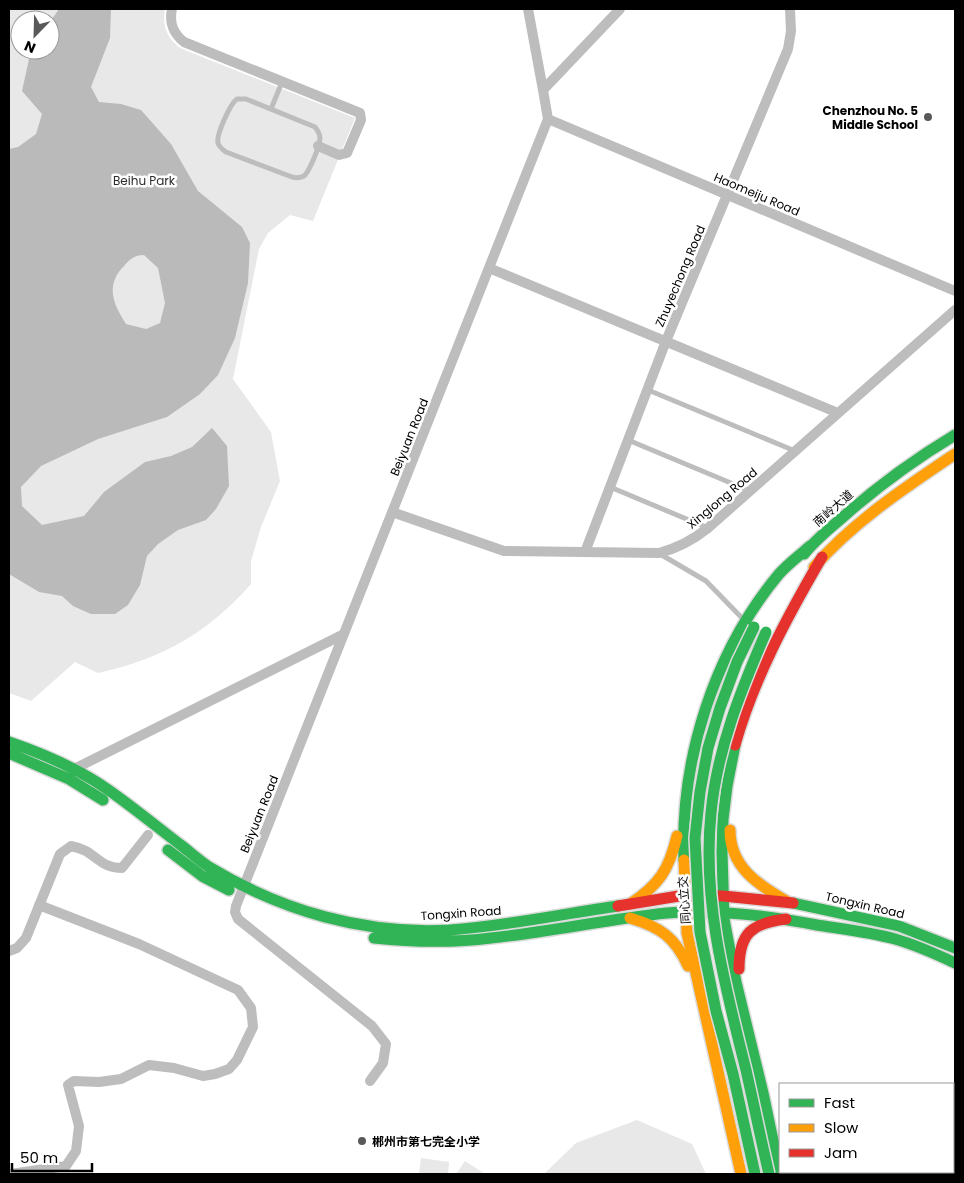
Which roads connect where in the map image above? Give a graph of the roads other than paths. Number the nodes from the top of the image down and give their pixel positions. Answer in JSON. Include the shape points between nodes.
{"nodes":[{"id":1,"x":172,"y":9,"type":"edge"},
{"id":2,"x":528,"y":9,"type":"edge"},
{"id":3,"x":620,"y":9,"type":"edge"},
{"id":4,"x":790,"y":9,"type":"edge"},
{"id":5,"x":282,"y":82,"type":"junction"},
{"id":6,"x":543,"y":90,"type":"junction"},
{"id":7,"x":271,"y":109,"type":"junction"},
{"id":8,"x":548,"y":119,"type":"junction"},
{"id":9,"x":318,"y":146,"type":"junction"},
{"id":10,"x":727,"y":195,"type":"junction"},
{"id":11,"x":489,"y":268,"type":"junction"},
{"id":12,"x":955,"y":291,"type":"edge"},
{"id":13,"x":955,"y":310,"type":"edge"},
{"id":14,"x":666,"y":341,"type":"junction"},
{"id":15,"x":648,"y":390,"type":"junction"},
{"id":16,"x":838,"y":413,"type":"junction"},
{"id":17,"x":955,"y":435,"type":"edge"},
{"id":18,"x":628,"y":440,"type":"junction"},
{"id":19,"x":796,"y":451,"type":"junction"},
{"id":20,"x":955,"y":454,"type":"edge"},
{"id":21,"x":610,"y":487,"type":"junction"},
{"id":22,"x":750,"y":491,"type":"junction"},
{"id":23,"x":392,"y":512,"type":"junction"},
{"id":24,"x":708,"y":528,"type":"junction"},
{"id":25,"x":585,"y":552,"type":"junction"},
{"id":26,"x":659,"y":553,"type":"junction"},
{"id":27,"x":822,"y":557,"type":"junction"},
{"id":28,"x":749,"y":624,"type":"junction"},
{"id":29,"x":344,"y":634,"type":"junction"},
{"id":30,"x":9,"y":742,"type":"edge"},
{"id":31,"x":9,"y":754,"type":"edge"},
{"id":32,"x":74,"y":769,"type":"junction"},
{"id":33,"x":688,"y":790,"type":"junction"},
{"id":34,"x":725,"y":796,"type":"junction"},
{"id":35,"x":109,"y":805,"type":"dead end"},
{"id":36,"x":144,"y":832,"type":"joint"},
{"id":37,"x":242,"y":891,"type":"junction"},
{"id":38,"x":685,"y":895,"type":"junction"},
{"id":39,"x":723,"y":896,"type":"junction"},
{"id":40,"x":788,"y":902,"type":"junction"},
{"id":41,"x":630,"y":904,"type":"junction"},
{"id":42,"x":39,"y":905,"type":"junction"},
{"id":43,"x":686,"y":912,"type":"junction"},
{"id":44,"x":724,"y":913,"type":"junction"},
{"id":45,"x":290,"y":918,"type":"dead end"},
{"id":46,"x":630,"y":918,"type":"junction"},
{"id":47,"x":786,"y":919,"type":"junction"},
{"id":48,"x":358,"y":936,"type":"dead end"},
{"id":49,"x":955,"y":948,"type":"edge"},
{"id":50,"x":9,"y":951,"type":"edge"},
{"id":51,"x":955,"y":963,"type":"edge"},
{"id":52,"x":741,"y":1005,"type":"junction"},
{"id":53,"x":704,"y":1014,"type":"junction"},
{"id":54,"x":370,"y":1081,"type":"dead end"},
{"id":55,"x":779,"y":1169,"type":"edge"},
{"id":56,"x":10,"y":1174,"type":"edge"},
{"id":57,"x":742,"y":1174,"type":"edge"},
{"id":58,"x":755,"y":1174,"type":"edge"},
{"id":59,"x":769,"y":1174,"type":"edge"}],
"edges":[{"from":1,"to":5,"type":"street","via":[[172,28],[184,42]]},
{"from":2,"to":6,"type":"street"},
{"from":3,"to":6,"type":"street"},
{"from":4,"to":10,"type":"street","name":"Zhuyechong Road","via":[[788,48]]},
{"from":5,"to":7,"type":"lane"},
{"from":5,"to":9,"type":"street","via":[[361,115],[347,153],[339,155]]},
{"from":6,"to":8,"type":"street"},
{"from":7,"to":9,"type":"lane","via":[[315,128],[320,138]]},
{"from":7,"to":9,"type":"lane","via":[[246,99],[234,101],[218,138],[220,148],[295,178],[306,173]]},
{"from":8,"to":10,"type":"street","name":"Haomeiju Road"},
{"from":8,"to":11,"type":"street","name":"Beiyuan Road"},
{"from":10,"to":12,"type":"street","name":"Haomeiju Road"},
{"from":10,"to":14,"type":"street","name":"Zhuyechong Road"},
{"from":11,"to":14,"type":"street"},
{"from":11,"to":23,"type":"street","name":"Beiyuan Road"},
{"from":13,"to":16,"type":"street","name":"Xinglong Road"},
{"from":14,"to":15,"type":"street","name":"Zhuyechong Road"},
{"from":14,"to":16,"type":"street"},
{"from":15,"to":18,"type":"street","name":"Zhuyechong Road"},
{"from":15,"to":19,"type":"lane"},
{"from":16,"to":19,"type":"street","name":"Xinglong Road"},
{"from":17,"to":28,"type":"main road","name":"南岭大道","via":[[901,471],[810,546]]},
{"from":18,"to":21,"type":"street","name":"Zhuyechong Road"},
{"from":18,"to":22,"type":"lane"},
{"from":19,"to":22,"type":"street","name":"Xinglong Road"},
{"from":20,"to":27,"type":"main road","via":[[910,484]]},
{"from":21,"to":24,"type":"lane"},
{"from":21,"to":25,"type":"street","name":"Zhuyechong Road"},
{"from":22,"to":24,"type":"street","name":"Xinglong Road"},
{"from":23,"to":25,"type":"street","name":"Xinglong Road","via":[[504,551]]},
{"from":23,"to":29,"type":"street","name":"Beiyuan Road"},
{"from":24,"to":26,"type":"street","name":"Xinglong Road","via":[[686,544]]},
{"from":25,"to":26,"type":"street","name":"Xinglong Road"},
{"from":26,"to":28,"type":"lane","via":[[706,581]]},
{"from":27,"to":34,"type":"main road","via":[[795,602],[761,672],[744,716]]},
{"from":27,"to":59,"type":"main road","bridge":true,"via":[[766,632],[750,667],[721,751],[709,839],[714,930]]},
{"from":28,"to":33,"type":"main road","via":[[726,657],[708,704]]},
{"from":28,"to":58,"type":"main road","name":"同心立交","bridge":true,"via":[[708,748],[695,838],[700,932]]},
{"from":29,"to":32,"type":"street"},
{"from":29,"to":37,"type":"street","name":"Beiyuan Road"},
{"from":30,"to":32,"type":"main road","name":"Tongxin Road"},
{"from":31,"to":35,"type":"main road","via":[[68,779]]},
{"from":32,"to":37,"type":"main road","name":"Tongxin Road","via":[[107,789]]},
{"from":33,"to":38,"type":"main road","via":[[683,838]]},
{"from":33,"to":41,"type":"main road","via":[[672,858],[663,876],[645,895]]},
{"from":34,"to":39,"type":"main road","via":[[721,840]]},
{"from":34,"to":40,"type":"main road","via":[[732,850],[745,871],[764,889]]},
{"from":36,"to":37,"type":"main road","name":"Tongxin Road","via":[[202,876]]},
{"from":36,"to":42,"type":"street","via":[[122,868],[112,868],[85,850],[71,846],[60,854]]},
{"from":37,"to":41,"type":"main road","name":"Tongxin Road","via":[[310,914],[351,924],[398,930],[488,926]]},
{"from":37,"to":45,"type":"main road","name":"Tongxin Road"},
{"from":37,"to":54,"type":"street","name":"Beiyuan Road","via":[[235,912],[238,918],[372,1026],[386,1044],[383,1063]]},
{"from":38,"to":39,"type":"main road","name":"Tongxin Road"},
{"from":38,"to":41,"type":"main road","name":"Tongxin Road"},
{"from":38,"to":43,"type":"main road"},
{"from":39,"to":40,"type":"main road","name":"Tongxin Road"},
{"from":39,"to":44,"type":"main road"},
{"from":40,"to":49,"type":"main road","name":"Tongxin Road","via":[[899,926]]},
{"from":42,"to":50,"type":"street","via":[[26,938]]},
{"from":42,"to":56,"type":"street","via":[[139,944],[238,990],[251,1008],[253,1027],[237,1060],[229,1069],[215,1074],[203,1076],[149,1065],[121,1078],[74,1082],[68,1086],[79,1126],[76,1151],[66,1166]]},
{"from":43,"to":44,"type":"main road"},
{"from":43,"to":46,"type":"main road"},
{"from":43,"to":53,"type":"main road"},
{"from":44,"to":47,"type":"main road"},
{"from":44,"to":52,"type":"main road"},
{"from":46,"to":48,"type":"main road","via":[[501,938],[449,942],[397,942]]},
{"from":46,"to":53,"type":"main road","via":[[650,924],[667,934],[678,946]]},
{"from":47,"to":51,"type":"main road","via":[[895,939]]},
{"from":47,"to":52,"type":"main road","via":[[763,922],[744,938],[739,965]]},
{"from":52,"to":55,"type":"main road"},
{"from":53,"to":57,"type":"main road"}]}
